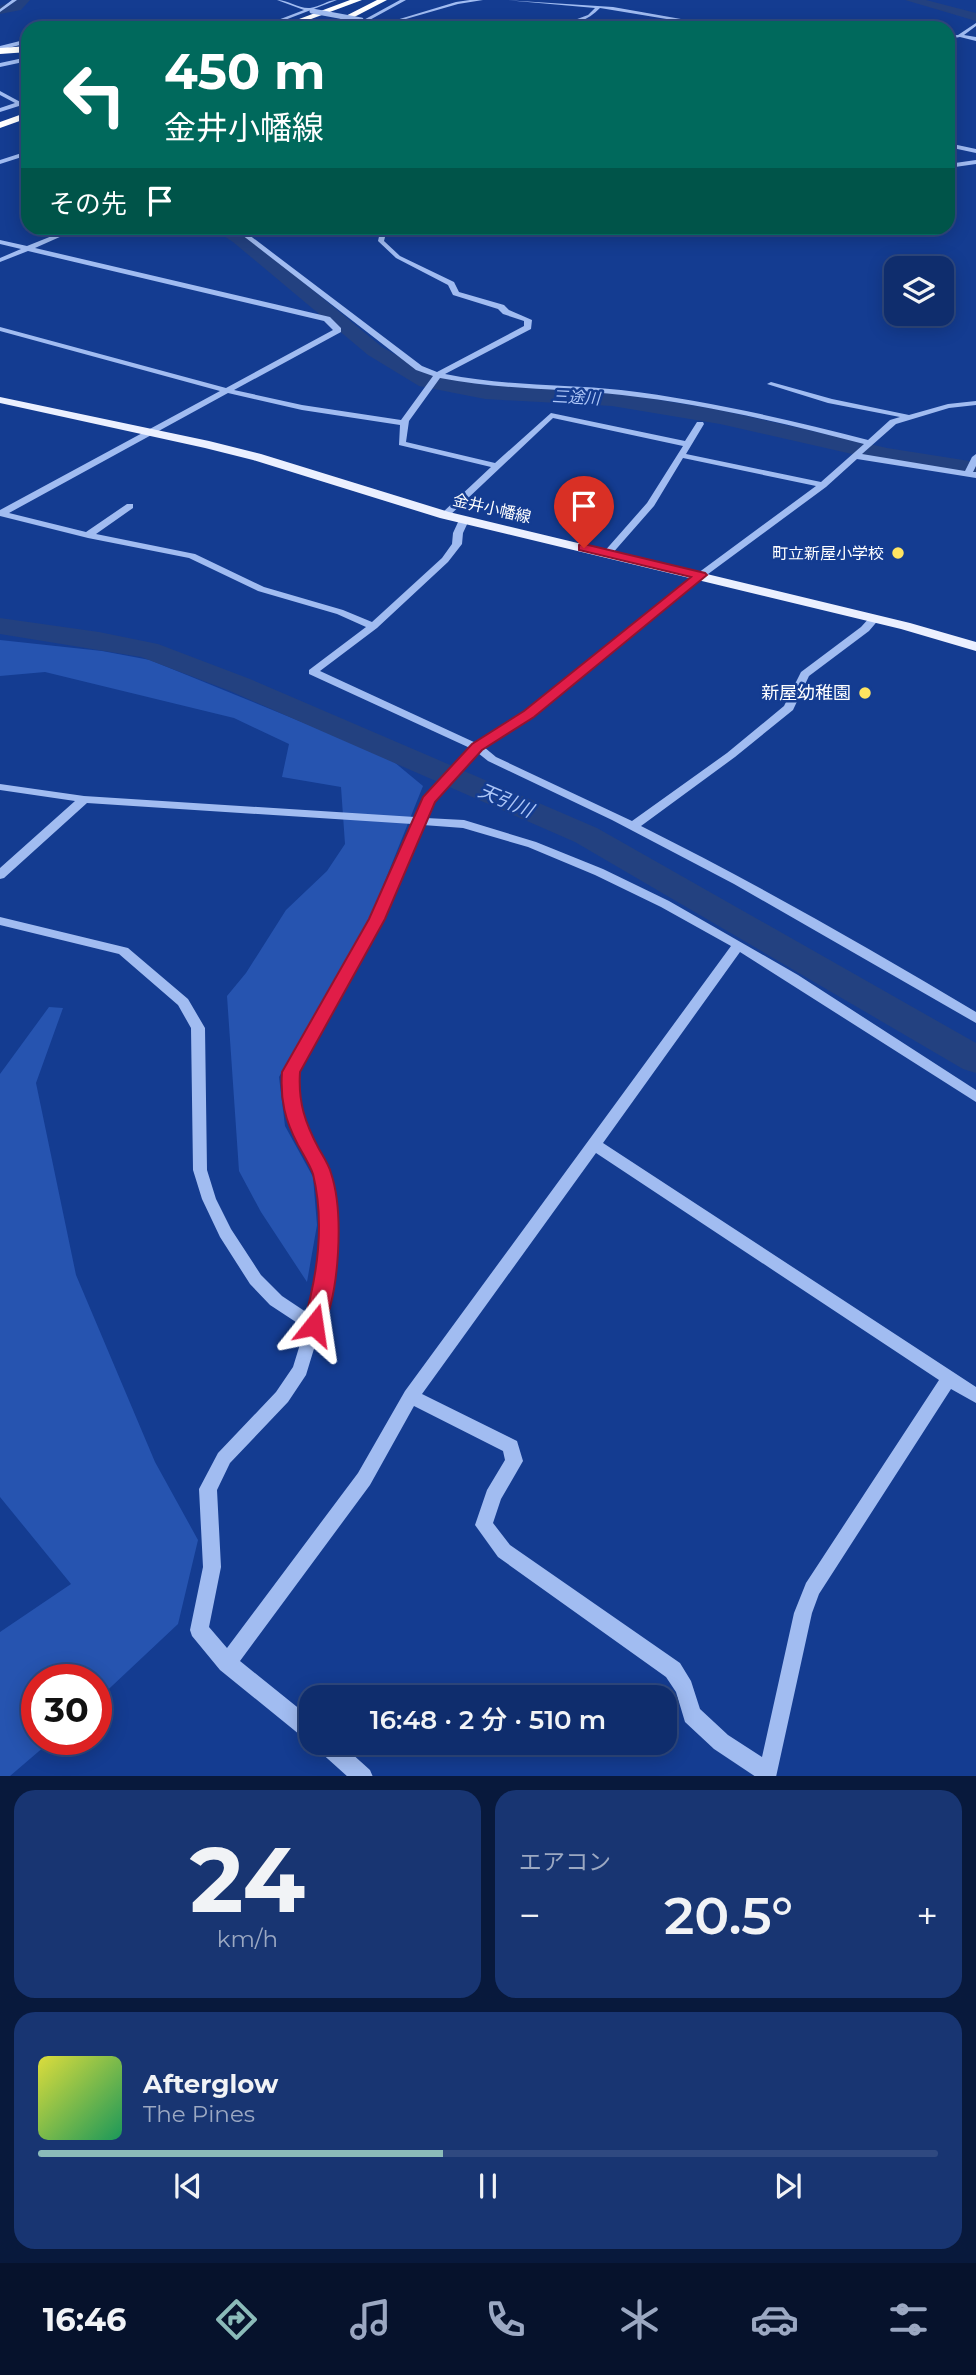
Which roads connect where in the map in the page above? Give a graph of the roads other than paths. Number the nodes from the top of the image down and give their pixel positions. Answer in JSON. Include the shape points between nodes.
{"nodes":[{"id":1,"x":15,"y":0,"type":"edge"},
{"id":2,"x":279,"y":0,"type":"edge"},
{"id":3,"x":335,"y":0,"type":"edge"},
{"id":4,"x":360,"y":0,"type":"edge"},
{"id":5,"x":374,"y":0,"type":"edge"},
{"id":6,"x":383,"y":0,"type":"edge"},
{"id":7,"x":404,"y":0,"type":"edge"},
{"id":8,"x":481,"y":0,"type":"edge"},
{"id":9,"x":506,"y":0,"type":"edge"},
{"id":10,"x":599,"y":7,"type":"junction"},
{"id":11,"x":311,"y":10,"type":"junction"},
{"id":12,"x":0,"y":11,"type":"edge"},
{"id":13,"x":363,"y":20,"type":"junction"},
{"id":14,"x":279,"y":21,"type":"edge"},
{"id":15,"x":298,"y":21,"type":"edge"},
{"id":16,"x":310,"y":21,"type":"edge"},
{"id":17,"x":324,"y":21,"type":"edge"},
{"id":18,"x":340,"y":21,"type":"edge"},
{"id":19,"x":368,"y":21,"type":"edge"},
{"id":20,"x":395,"y":21,"type":"edge"},
{"id":21,"x":575,"y":21,"type":"edge"},
{"id":22,"x":686,"y":21,"type":"edge"},
{"id":23,"x":976,"y":24,"type":"edge"},
{"id":24,"x":960,"y":36,"type":"junction"},
{"id":25,"x":955,"y":37,"type":"edge"},
{"id":26,"x":976,"y":39,"type":"edge"},
{"id":27,"x":21,"y":44,"type":"edge"},
{"id":28,"x":21,"y":50,"type":"edge"},
{"id":29,"x":0,"y":51,"type":"edge"},
{"id":30,"x":21,"y":60,"type":"edge"},
{"id":31,"x":0,"y":65,"type":"edge"},
{"id":32,"x":0,"y":93,"type":"edge"},
{"id":33,"x":21,"y":107,"type":"edge"},
{"id":34,"x":21,"y":108,"type":"edge"},
{"id":35,"x":21,"y":109,"type":"edge"},
{"id":36,"x":0,"y":110,"type":"edge"},
{"id":37,"x":21,"y":124,"type":"edge"},
{"id":38,"x":0,"y":125,"type":"edge"},
{"id":39,"x":21,"y":130,"type":"edge"},
{"id":40,"x":0,"y":131,"type":"edge"},
{"id":41,"x":0,"y":137,"type":"edge"},
{"id":42,"x":955,"y":146,"type":"edge"},
{"id":43,"x":976,"y":151,"type":"edge"},
{"id":44,"x":21,"y":155,"type":"edge"},
{"id":45,"x":0,"y":162,"type":"edge"},
{"id":46,"x":976,"y":162,"type":"edge"},
{"id":47,"x":955,"y":165,"type":"edge"},
{"id":48,"x":59,"y":235,"type":"edge"},
{"id":49,"x":245,"y":235,"type":"edge"},
{"id":50,"x":382,"y":235,"type":"edge"},
{"id":51,"x":0,"y":242,"type":"edge"},
{"id":52,"x":27,"y":248,"type":"junction"},
{"id":53,"x":0,"y":260,"type":"edge"},
{"id":54,"x":0,"y":329,"type":"edge"},
{"id":55,"x":438,"y":374,"type":"junction"},
{"id":56,"x":771,"y":384,"type":"dead end"},
{"id":57,"x":228,"y":389,"type":"junction"},
{"id":58,"x":0,"y":400,"type":"edge"},
{"id":59,"x":976,"y":403,"type":"edge"},
{"id":60,"x":906,"y":416,"type":"junction"},
{"id":61,"x":404,"y":423,"type":"junction"},
{"id":62,"x":700,"y":424,"type":"dead end"},
{"id":63,"x":151,"y":432,"type":"junction"},
{"id":64,"x":687,"y":444,"type":"junction"},
{"id":65,"x":870,"y":444,"type":"junction"},
{"id":66,"x":680,"y":455,"type":"junction"},
{"id":67,"x":857,"y":456,"type":"junction"},
{"id":68,"x":976,"y":457,"type":"edge"},
{"id":69,"x":497,"y":466,"type":"junction"},
{"id":70,"x":972,"y":474,"type":"edge"},
{"id":71,"x":823,"y":485,"type":"junction"},
{"id":72,"x":130,"y":506,"type":"dead end"},
{"id":73,"x":1,"y":513,"type":"edge"},
{"id":74,"x":445,"y":515,"type":"junction"},
{"id":75,"x":464,"y":520,"type":"junction"},
{"id":76,"x":88,"y":535,"type":"junction"},
{"id":77,"x":607,"y":553,"type":"junction"},
{"id":78,"x":701,"y":575,"type":"junction"},
{"id":79,"x":876,"y":618,"type":"junction"},
{"id":80,"x":373,"y":626,"type":"junction"},
{"id":81,"x":976,"y":647,"type":"edge"},
{"id":82,"x":477,"y":747,"type":"junction"},
{"id":83,"x":0,"y":787,"type":"edge"},
{"id":84,"x":84,"y":799,"type":"junction"},
{"id":85,"x":420,"y":820,"type":"junction"},
{"id":86,"x":634,"y":826,"type":"junction"},
{"id":87,"x":0,"y":875,"type":"edge"},
{"id":88,"x":0,"y":921,"type":"edge"},
{"id":89,"x":738,"y":946,"type":"junction"},
{"id":90,"x":976,"y":1018,"type":"edge"},
{"id":91,"x":976,"y":1097,"type":"edge"},
{"id":92,"x":593,"y":1144,"type":"junction"},
{"id":93,"x":314,"y":1325,"type":"junction"},
{"id":94,"x":949,"y":1378,"type":"junction"},
{"id":95,"x":411,"y":1396,"type":"junction"},
{"id":96,"x":976,"y":1396,"type":"edge"},
{"id":97,"x":227,"y":1663,"type":"junction"},
{"id":98,"x":299,"y":1721,"type":"edge"},
{"id":99,"x":339,"y":1755,"type":"edge"},
{"id":100,"x":770,"y":1775,"type":"edge"},
{"id":101,"x":363,"y":1776,"type":"edge"}],
"edges":[{"from":1,"to":12,"type":"street"},
{"from":2,"to":11,"type":"street"},
{"from":3,"to":11,"type":"street"},
{"from":4,"to":15,"type":"highway"},
{"from":4,"to":16,"type":"highway"},
{"from":5,"to":17,"type":"highway"},
{"from":6,"to":18,"type":"highway"},
{"from":7,"to":13,"type":"street"},
{"from":8,"to":20,"type":"street"},
{"from":9,"to":10,"type":"street"},
{"from":10,"to":21,"type":"street"},
{"from":10,"to":22,"type":"street"},
{"from":11,"to":13,"type":"street","bridge":true},
{"from":11,"to":14,"type":"street"},
{"from":13,"to":19,"type":"street"},
{"from":23,"to":24,"type":"street"},
{"from":24,"to":25,"type":"street"},
{"from":24,"to":26,"type":"street"},
{"from":27,"to":29,"type":"street"},
{"from":28,"to":29,"type":"highway"},
{"from":30,"to":31,"type":"street"},
{"from":32,"to":33,"type":"street"},
{"from":34,"to":36,"type":"street"},
{"from":35,"to":38,"type":"highway"},
{"from":37,"to":40,"type":"highway"},
{"from":39,"to":41,"type":"highway"},
{"from":42,"to":43,"type":"street"},
{"from":44,"to":45,"type":"street"},
{"from":46,"to":47,"type":"street"},
{"from":48,"to":52,"type":"street"},
{"from":49,"to":55,"type":"street","via":[[402,358]]},
{"from":50,"to":55,"type":"street","via":[[381,242],[398,257],[451,284],[456,293],[528,320],[528,327]]},
{"from":51,"to":52,"type":"street"},
{"from":52,"to":53,"type":"street"},
{"from":52,"to":57,"type":"street","via":[[327,320],[338,330]]},
{"from":54,"to":57,"type":"street"},
{"from":55,"to":61,"type":"street"},
{"from":55,"to":65,"type":"street","via":[[503,386],[597,390],[661,399]]},
{"from":56,"to":60,"type":"street"},
{"from":57,"to":61,"type":"street","via":[[338,414]]},
{"from":57,"to":63,"type":"street"},
{"from":58,"to":63,"type":"main road","name":"金井小幡線"},
{"from":59,"to":60,"type":"street"},
{"from":60,"to":65,"type":"street","via":[[892,422]]},
{"from":61,"to":69,"type":"street","via":[[405,446]]},
{"from":62,"to":64,"type":"street"},
{"from":63,"to":73,"type":"street"},
{"from":63,"to":74,"type":"main road","name":"金井小幡線","via":[[257,457]]},
{"from":64,"to":66,"type":"street"},
{"from":64,"to":69,"type":"street","via":[[551,415]]},
{"from":65,"to":67,"type":"street"},
{"from":66,"to":71,"type":"street"},
{"from":66,"to":77,"type":"street","via":[[651,504]]},
{"from":67,"to":70,"type":"street"},
{"from":67,"to":71,"type":"street"},
{"from":68,"to":70,"type":"street"},
{"from":69,"to":74,"type":"street"},
{"from":71,"to":78,"type":"street"},
{"from":72,"to":76,"type":"street"},
{"from":73,"to":76,"type":"street"},
{"from":74,"to":75,"type":"main road","name":"金井小幡線"},
{"from":75,"to":77,"type":"main road","name":"金井小幡線"},
{"from":75,"to":80,"type":"street","via":[[457,544],[445,560]]},
{"from":76,"to":80,"type":"street","via":[[192,556],[261,589]]},
{"from":77,"to":78,"type":"main road","name":"金井小幡線"},
{"from":78,"to":79,"type":"main road","name":"金井小幡線"},
{"from":78,"to":82,"type":"street","via":[[529,714]]},
{"from":79,"to":81,"type":"main road","name":"金井小幡線"},
{"from":79,"to":86,"type":"street","via":[[805,674],[789,708]]},
{"from":80,"to":82,"type":"street","via":[[313,672]]},
{"from":82,"to":85,"type":"street","via":[[428,800]]},
{"from":82,"to":86,"type":"street","via":[[492,759]]},
{"from":83,"to":84,"type":"street"},
{"from":84,"to":85,"type":"street"},
{"from":84,"to":87,"type":"street"},
{"from":85,"to":89,"type":"street","via":[[464,824],[552,852],[643,892]]},
{"from":85,"to":93,"type":"street","via":[[377,919],[291,1072],[295,1122],[322,1172],[329,1221],[323,1293]]},
{"from":86,"to":90,"type":"street","via":[[854,943]]},
{"from":88,"to":93,"type":"street","via":[[123,951],[183,1002],[198,1028],[203,1189],[266,1292]]},
{"from":89,"to":91,"type":"street"},
{"from":89,"to":92,"type":"street"},
{"from":92,"to":94,"type":"street"},
{"from":92,"to":95,"type":"street"},
{"from":93,"to":97,"type":"street","via":[[300,1370],[282,1397],[223,1458],[208,1489],[212,1567],[200,1630]]},
{"from":94,"to":96,"type":"street"},
{"from":94,"to":100,"type":"street","via":[[812,1589]]},
{"from":95,"to":97,"type":"street","via":[[364,1479]]},
{"from":95,"to":100,"type":"street","via":[[512,1446],[514,1461],[493,1496],[484,1525],[504,1551],[673,1670],[692,1715],[721,1742]]},
{"from":97,"to":98,"type":"street"},
{"from":99,"to":101,"type":"street"}]}
